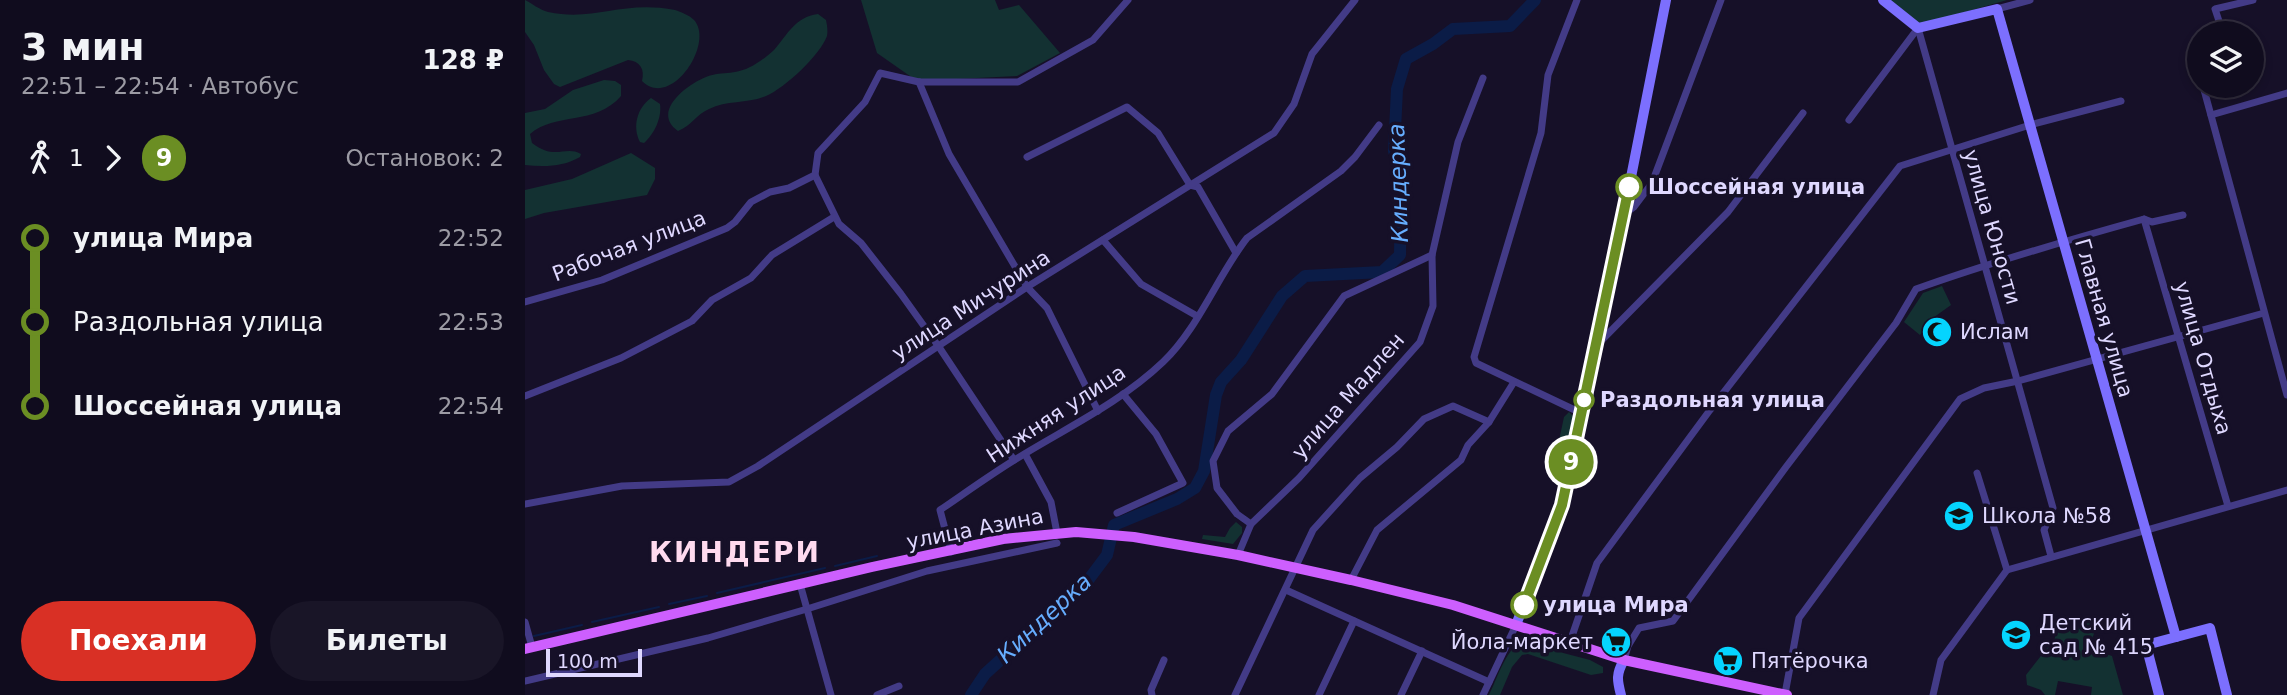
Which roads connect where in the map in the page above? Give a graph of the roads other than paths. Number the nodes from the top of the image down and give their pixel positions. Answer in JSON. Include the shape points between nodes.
{"nodes":[{"id":1,"x":1128,"y":0,"type":"edge"},
{"id":2,"x":1355,"y":0,"type":"edge"},
{"id":3,"x":1577,"y":0,"type":"edge"},
{"id":4,"x":1666,"y":0,"type":"edge"},
{"id":5,"x":1721,"y":0,"type":"edge"},
{"id":6,"x":1883,"y":0,"type":"edge"},
{"id":7,"x":2030,"y":0,"type":"edge"},
{"id":8,"x":2253,"y":0,"type":"edge"},
{"id":9,"x":1997,"y":9,"type":"junction"},
{"id":10,"x":2219,"y":21,"type":"edge"},
{"id":11,"x":1917,"y":28,"type":"junction"},
{"id":12,"x":1483,"y":78,"type":"dead end"},
{"id":13,"x":919,"y":82,"type":"junction"},
{"id":14,"x":2287,"y":93,"type":"edge"},
{"id":15,"x":2206,"y":98,"type":"edge"},
{"id":16,"x":2121,"y":101,"type":"dead end"},
{"id":17,"x":1803,"y":113,"type":"dead end"},
{"id":18,"x":2211,"y":115,"type":"junction"},
{"id":19,"x":1849,"y":120,"type":"dead end"},
{"id":20,"x":1379,"y":125,"type":"dead end"},
{"id":21,"x":2030,"y":125,"type":"junction"},
{"id":22,"x":1952,"y":149,"type":"junction"},
{"id":23,"x":1027,"y":157,"type":"dead end"},
{"id":24,"x":815,"y":175,"type":"junction"},
{"id":25,"x":1190,"y":185,"type":"junction"},
{"id":26,"x":1628,"y":193,"type":"junction"},
{"id":27,"x":1645,"y":194,"type":"junction"},
{"id":28,"x":1623,"y":215,"type":"junction"},
{"id":29,"x":2183,"y":215,"type":"dead end"},
{"id":30,"x":834,"y":217,"type":"junction"},
{"id":31,"x":2144,"y":219,"type":"junction"},
{"id":32,"x":1103,"y":240,"type":"junction"},
{"id":33,"x":2063,"y":242,"type":"junction"},
{"id":34,"x":1235,"y":253,"type":"junction"},
{"id":35,"x":1431,"y":255,"type":"junction"},
{"id":36,"x":1985,"y":265,"type":"junction"},
{"id":37,"x":1027,"y":287,"type":"junction"},
{"id":38,"x":525,"y":302,"type":"edge"},
{"id":39,"x":2264,"y":313,"type":"junction"},
{"id":40,"x":1197,"y":316,"type":"junction"},
{"id":41,"x":2179,"y":337,"type":"junction"},
{"id":42,"x":939,"y":347,"type":"junction"},
{"id":43,"x":1595,"y":347,"type":"junction"},
{"id":44,"x":2096,"y":358,"type":"junction"},
{"id":45,"x":2018,"y":381,"type":"junction"},
{"id":46,"x":1514,"y":383,"type":"junction"},
{"id":47,"x":1123,"y":394,"type":"junction"},
{"id":48,"x":2287,"y":395,"type":"edge"},
{"id":49,"x":525,"y":396,"type":"edge"},
{"id":50,"x":1098,"y":411,"type":"junction"},
{"id":51,"x":1581,"y":413,"type":"junction"},
{"id":52,"x":1489,"y":422,"type":"junction"},
{"id":53,"x":1025,"y":454,"type":"junction"},
{"id":54,"x":1014,"y":460,"type":"junction"},
{"id":55,"x":1977,"y":473,"type":"dead end"},
{"id":56,"x":2287,"y":491,"type":"edge"},
{"id":57,"x":525,"y":504,"type":"edge"},
{"id":58,"x":2228,"y":506,"type":"junction"},
{"id":59,"x":1117,"y":513,"type":"dead end"},
{"id":60,"x":1251,"y":524,"type":"junction"},
{"id":61,"x":2145,"y":530,"type":"junction"},
{"id":62,"x":1057,"y":538,"type":"junction"},
{"id":63,"x":951,"y":552,"type":"junction"},
{"id":64,"x":1238,"y":555,"type":"junction"},
{"id":65,"x":2051,"y":556,"type":"junction"},
{"id":66,"x":1295,"y":568,"type":"junction"},
{"id":67,"x":2007,"y":570,"type":"junction"},
{"id":68,"x":1351,"y":580,"type":"junction"},
{"id":69,"x":800,"y":584,"type":"junction"},
{"id":70,"x":1286,"y":590,"type":"junction"},
{"id":71,"x":807,"y":610,"type":"junction"},
{"id":72,"x":1354,"y":621,"type":"junction"},
{"id":73,"x":525,"y":622,"type":"edge"},
{"id":74,"x":1515,"y":625,"type":"junction"},
{"id":75,"x":2176,"y":637,"type":"junction"},
{"id":76,"x":1570,"y":642,"type":"junction"},
{"id":77,"x":528,"y":648,"type":"edge"},
{"id":78,"x":1422,"y":651,"type":"junction"},
{"id":79,"x":1164,"y":660,"type":"dead end"},
{"id":80,"x":1624,"y":660,"type":"junction"},
{"id":81,"x":525,"y":681,"type":"edge"},
{"id":82,"x":1489,"y":682,"type":"junction"},
{"id":83,"x":899,"y":686,"type":"dead end"},
{"id":84,"x":831,"y":695,"type":"edge"},
{"id":85,"x":877,"y":695,"type":"edge"},
{"id":86,"x":1152,"y":695,"type":"edge"},
{"id":87,"x":1235,"y":695,"type":"edge"},
{"id":88,"x":1319,"y":695,"type":"edge"},
{"id":89,"x":1401,"y":695,"type":"edge"},
{"id":90,"x":1483,"y":695,"type":"edge"},
{"id":91,"x":1621,"y":695,"type":"edge"},
{"id":92,"x":1786,"y":695,"type":"edge"},
{"id":93,"x":1933,"y":695,"type":"edge"},
{"id":94,"x":2158,"y":695,"type":"edge"},
{"id":95,"x":2227,"y":695,"type":"edge"}],
"edges":[{"from":1,"to":13,"type":"street","via":[[1093,40],[1018,82]]},
{"from":2,"to":25,"type":"street","name":"улица Мичурина","via":[[1312,54],[1294,104],[1274,133]]},
{"from":3,"to":46,"type":"street","via":[[1548,75],[1541,133],[1474,357],[1476,363]]},
{"from":4,"to":26,"type":"street"},
{"from":5,"to":27,"type":"street"},
{"from":6,"to":11,"type":"street"},
{"from":7,"to":9,"type":"street"},
{"from":8,"to":10,"type":"street","via":[[2215,9]]},
{"from":9,"to":11,"type":"street"},
{"from":9,"to":21,"type":"street","name":"Главная улица"},
{"from":11,"to":19,"type":"street"},
{"from":11,"to":22,"type":"street","name":"улица Юности"},
{"from":12,"to":35,"type":"street","name":"улица Мадлен","via":[[1458,142]]},
{"from":13,"to":24,"type":"street","via":[[880,73],[865,102],[818,153]]},
{"from":13,"to":37,"type":"street","via":[[949,154]]},
{"from":14,"to":18,"type":"street"},
{"from":15,"to":18,"type":"street"},
{"from":16,"to":21,"type":"street"},
{"from":17,"to":43,"type":"street","via":[[1728,212]]},
{"from":18,"to":39,"type":"street"},
{"from":20,"to":34,"type":"street","name":"Нижняя улица","via":[[1341,171],[1247,238]]},
{"from":21,"to":22,"type":"street"},
{"from":21,"to":33,"type":"street","name":"Главная улица"},
{"from":22,"to":36,"type":"street","name":"улица Юности"},
{"from":22,"to":76,"type":"street","via":[[1900,166],[1875,194],[1597,563]]},
{"from":23,"to":25,"type":"street","via":[[1127,107],[1158,133]]},
{"from":24,"to":30,"type":"street"},
{"from":24,"to":38,"type":"street","name":"Рабочая улица","via":[[751,202],[727,228],[602,280]]},
{"from":25,"to":32,"type":"street","name":"улица Мичурина"},
{"from":25,"to":34,"type":"street","via":[[1198,187]]},
{"from":26,"to":27,"type":"street"},
{"from":26,"to":28,"type":"street"},
{"from":27,"to":28,"type":"street"},
{"from":28,"to":43,"type":"street"},
{"from":29,"to":31,"type":"street","via":[[2152,222]]},
{"from":30,"to":42,"type":"street","via":[[861,243]]},
{"from":30,"to":49,"type":"street","via":[[772,255],[751,278],[712,300],[692,321],[621,358]]},
{"from":31,"to":33,"type":"street"},
{"from":31,"to":41,"type":"street","name":"улица Отдыха"},
{"from":32,"to":37,"type":"street","name":"улица Мичурина"},
{"from":32,"to":40,"type":"street","via":[[1141,284]]},
{"from":33,"to":36,"type":"street"},
{"from":33,"to":44,"type":"street","name":"Главная улица"},
{"from":34,"to":40,"type":"street","name":"Нижняя улица"},
{"from":35,"to":60,"type":"street","name":"улица Мадлен","via":[[1433,306],[1420,342],[1300,478]]},
{"from":35,"to":60,"type":"street","via":[[1344,296],[1272,394],[1228,431],[1213,461],[1217,488]]},
{"from":36,"to":45,"type":"street","name":"улица Юности"},
{"from":36,"to":80,"type":"street","via":[[1916,289],[1896,323],[1673,621],[1639,628]]},
{"from":37,"to":42,"type":"street","name":"улица Мичурина"},
{"from":37,"to":50,"type":"street","via":[[1047,308]]},
{"from":39,"to":41,"type":"street"},
{"from":39,"to":48,"type":"street"},
{"from":40,"to":47,"type":"street","name":"Нижняя улица","via":[[1164,361]]},
{"from":41,"to":44,"type":"street"},
{"from":41,"to":58,"type":"street","name":"улица Отдыха"},
{"from":42,"to":54,"type":"street"},
{"from":42,"to":57,"type":"street","name":"улица Мичурина","via":[[729,482],[622,486]]},
{"from":43,"to":51,"type":"street"},
{"from":44,"to":45,"type":"street"},
{"from":44,"to":61,"type":"street","name":"Главная улица"},
{"from":45,"to":65,"type":"street","name":"улица Юности","via":[[2053,508],[2044,530]]},
{"from":45,"to":92,"type":"street","via":[[1960,399],[1899,481],[1799,618]]},
{"from":46,"to":51,"type":"street"},
{"from":46,"to":52,"type":"street"},
{"from":47,"to":50,"type":"street","name":"Нижняя улица"},
{"from":47,"to":59,"type":"street","via":[[1156,433],[1183,483]]},
{"from":50,"to":53,"type":"street","name":"Нижняя улица"},
{"from":51,"to":74,"type":"street","via":[[1562,505]]},
{"from":52,"to":66,"type":"street","via":[[1453,407],[1424,419],[1360,478],[1313,530]]},
{"from":52,"to":68,"type":"street","via":[[1461,460],[1377,530]]},
{"from":53,"to":54,"type":"street","name":"Нижняя улица"},
{"from":53,"to":62,"type":"street","via":[[1051,502]]},
{"from":54,"to":63,"type":"street","name":"Нижняя улица","via":[[940,510]]},
{"from":55,"to":67,"type":"street"},
{"from":56,"to":58,"type":"street"},
{"from":58,"to":61,"type":"street"},
{"from":60,"to":64,"type":"street","name":"улица Мадлен"},
{"from":61,"to":65,"type":"street"},
{"from":61,"to":75,"type":"street","name":"Главная улица"},
{"from":62,"to":63,"type":"main road","name":"улица Азина","via":[[1003,539]]},
{"from":62,"to":64,"type":"main road","name":"улица Азина","via":[[1076,532],[1134,537]]},
{"from":62,"to":71,"type":"street","via":[[904,577]]},
{"from":63,"to":69,"type":"main road","name":"улица Азина"},
{"from":64,"to":66,"type":"main road","name":"улица Азина"},
{"from":65,"to":67,"type":"street"},
{"from":66,"to":68,"type":"main road","name":"улица Азина"},
{"from":66,"to":70,"type":"street"},
{"from":67,"to":93,"type":"street","via":[[1941,660]]},
{"from":68,"to":74,"type":"main road","name":"улица Азина"},
{"from":69,"to":71,"type":"street"},
{"from":69,"to":77,"type":"main road","name":"улица Азина"},
{"from":70,"to":72,"type":"street"},
{"from":70,"to":87,"type":"street"},
{"from":71,"to":81,"type":"street"},
{"from":71,"to":84,"type":"street"},
{"from":72,"to":78,"type":"street"},
{"from":72,"to":88,"type":"street"},
{"from":73,"to":77,"type":"street"},
{"from":74,"to":76,"type":"main road"},
{"from":74,"to":82,"type":"street"},
{"from":75,"to":94,"type":"street","via":[[2146,645]]},
{"from":75,"to":95,"type":"street","via":[[2210,628]]},
{"from":76,"to":80,"type":"main road"},
{"from":78,"to":82,"type":"street"},
{"from":78,"to":89,"type":"street"},
{"from":79,"to":86,"type":"street"},
{"from":80,"to":91,"type":"street","via":[[1616,680]]},
{"from":80,"to":92,"type":"main road"},
{"from":82,"to":90,"type":"street"},
{"from":83,"to":85,"type":"street"}]}
